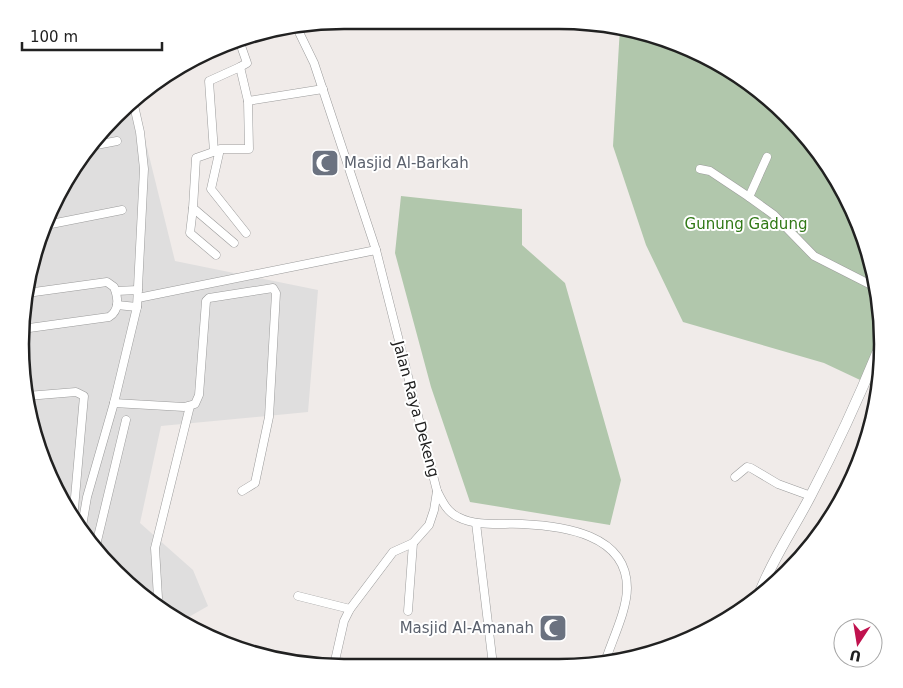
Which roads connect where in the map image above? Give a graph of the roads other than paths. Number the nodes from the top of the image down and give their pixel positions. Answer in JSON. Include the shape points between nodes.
{"nodes":[{"id":1,"x":299,"y":32,"type":"edge"},
{"id":2,"x":241,"y":46,"type":"edge"},
{"id":3,"x":240,"y":67,"type":"junction"},
{"id":4,"x":323,"y":89,"type":"junction"},
{"id":5,"x":248,"y":101,"type":"junction"},
{"id":6,"x":135,"y":108,"type":"edge"},
{"id":7,"x":117,"y":141,"type":"dead end"},
{"id":8,"x":100,"y":144,"type":"edge"},
{"id":9,"x":217,"y":151,"type":"junction"},
{"id":10,"x":768,"y":157,"type":"dead end"},
{"id":11,"x":700,"y":169,"type":"dead end"},
{"id":12,"x":749,"y":197,"type":"junction"},
{"id":13,"x":193,"y":208,"type":"junction"},
{"id":14,"x":122,"y":210,"type":"dead end"},
{"id":15,"x":53,"y":224,"type":"edge"},
{"id":16,"x":246,"y":233,"type":"dead end"},
{"id":17,"x":234,"y":243,"type":"dead end"},
{"id":18,"x":376,"y":250,"type":"junction"},
{"id":19,"x":216,"y":254,"type":"dead end"},
{"id":20,"x":868,"y":284,"type":"edge"},
{"id":21,"x":116,"y":291,"type":"junction"},
{"id":22,"x":33,"y":292,"type":"edge"},
{"id":23,"x":138,"y":294,"type":"junction"},
{"id":24,"x":117,"y":305,"type":"junction"},
{"id":25,"x":137,"y":307,"type":"junction"},
{"id":26,"x":29,"y":328,"type":"edge"},
{"id":27,"x":874,"y":360,"type":"edge"},
{"id":28,"x":33,"y":396,"type":"edge"},
{"id":29,"x":114,"y":403,"type":"junction"},
{"id":30,"x":190,"y":406,"type":"junction"},
{"id":31,"x":126,"y":420,"type":"dead end"},
{"id":32,"x":735,"y":477,"type":"dead end"},
{"id":33,"x":242,"y":491,"type":"dead end"},
{"id":34,"x":437,"y":491,"type":"junction"},
{"id":35,"x":811,"y":496,"type":"junction"},
{"id":36,"x":74,"y":507,"type":"edge"},
{"id":37,"x":83,"y":521,"type":"edge"},
{"id":38,"x":476,"y":523,"type":"junction"},
{"id":39,"x":97,"y":540,"type":"edge"},
{"id":40,"x":413,"y":543,"type":"junction"},
{"id":41,"x":764,"y":584,"type":"edge"},
{"id":42,"x":298,"y":596,"type":"dead end"},
{"id":43,"x":158,"y":598,"type":"edge"},
{"id":44,"x":350,"y":609,"type":"junction"},
{"id":45,"x":408,"y":611,"type":"dead end"},
{"id":46,"x":607,"y":656,"type":"edge"},
{"id":47,"x":335,"y":659,"type":"edge"},
{"id":48,"x":492,"y":659,"type":"edge"}],
"edges":[{"from":1,"to":4,"type":"street","name":"Jalan Raya Dekeng"},
{"from":2,"to":3,"type":"street","via":[[247,62]]},
{"from":3,"to":5,"type":"street"},
{"from":3,"to":9,"type":"street","via":[[210,81]]},
{"from":4,"to":5,"type":"street"},
{"from":4,"to":18,"type":"street","name":"Jalan Raya Dekeng"},
{"from":5,"to":9,"type":"street","via":[[249,149]]},
{"from":6,"to":23,"type":"street","via":[[144,169]]},
{"from":7,"to":8,"type":"street"},
{"from":9,"to":13,"type":"street","via":[[196,158]]},
{"from":9,"to":16,"type":"street","via":[[211,189]]},
{"from":10,"to":12,"type":"street"},
{"from":11,"to":12,"type":"street","via":[[710,171]]},
{"from":12,"to":20,"type":"street","via":[[774,215],[814,256]]},
{"from":13,"to":17,"type":"street"},
{"from":13,"to":19,"type":"street","via":[[190,233]]},
{"from":14,"to":15,"type":"street"},
{"from":18,"to":23,"type":"street"},
{"from":18,"to":34,"type":"street","name":"Jalan Raya Dekeng"},
{"from":21,"to":22,"type":"street","via":[[112,283],[101,282]]},
{"from":21,"to":23,"type":"street"},
{"from":21,"to":24,"type":"street"},
{"from":23,"to":25,"type":"street"},
{"from":24,"to":25,"type":"street"},
{"from":24,"to":26,"type":"street","via":[[109,317]]},
{"from":25,"to":29,"type":"street"},
{"from":27,"to":35,"type":"street"},
{"from":28,"to":36,"type":"street","via":[[76,392],[84,396]]},
{"from":29,"to":30,"type":"street"},
{"from":29,"to":37,"type":"street","via":[[93,473]]},
{"from":30,"to":33,"type":"street","via":[[195,404],[199,395],[206,301],[272,288],[276,293],[269,417],[255,483]]},
{"from":30,"to":43,"type":"street","via":[[155,548]]},
{"from":31,"to":39,"type":"street"},
{"from":32,"to":35,"type":"street","via":[[747,467],[751,468],[768,479]]},
{"from":34,"to":38,"type":"street","name":"Jalan Raya Dekeng","via":[[448,510]]},
{"from":34,"to":40,"type":"street","via":[[429,525]]},
{"from":35,"to":41,"type":"street"},
{"from":38,"to":46,"type":"street","name":"Jalan Raya Dekeng","via":[[532,525],[569,531],[592,537],[613,550],[622,564],[627,588]]},
{"from":38,"to":48,"type":"street"},
{"from":40,"to":44,"type":"street","via":[[393,552]]},
{"from":40,"to":45,"type":"street"},
{"from":42,"to":44,"type":"street"},
{"from":44,"to":47,"type":"street"}]}
